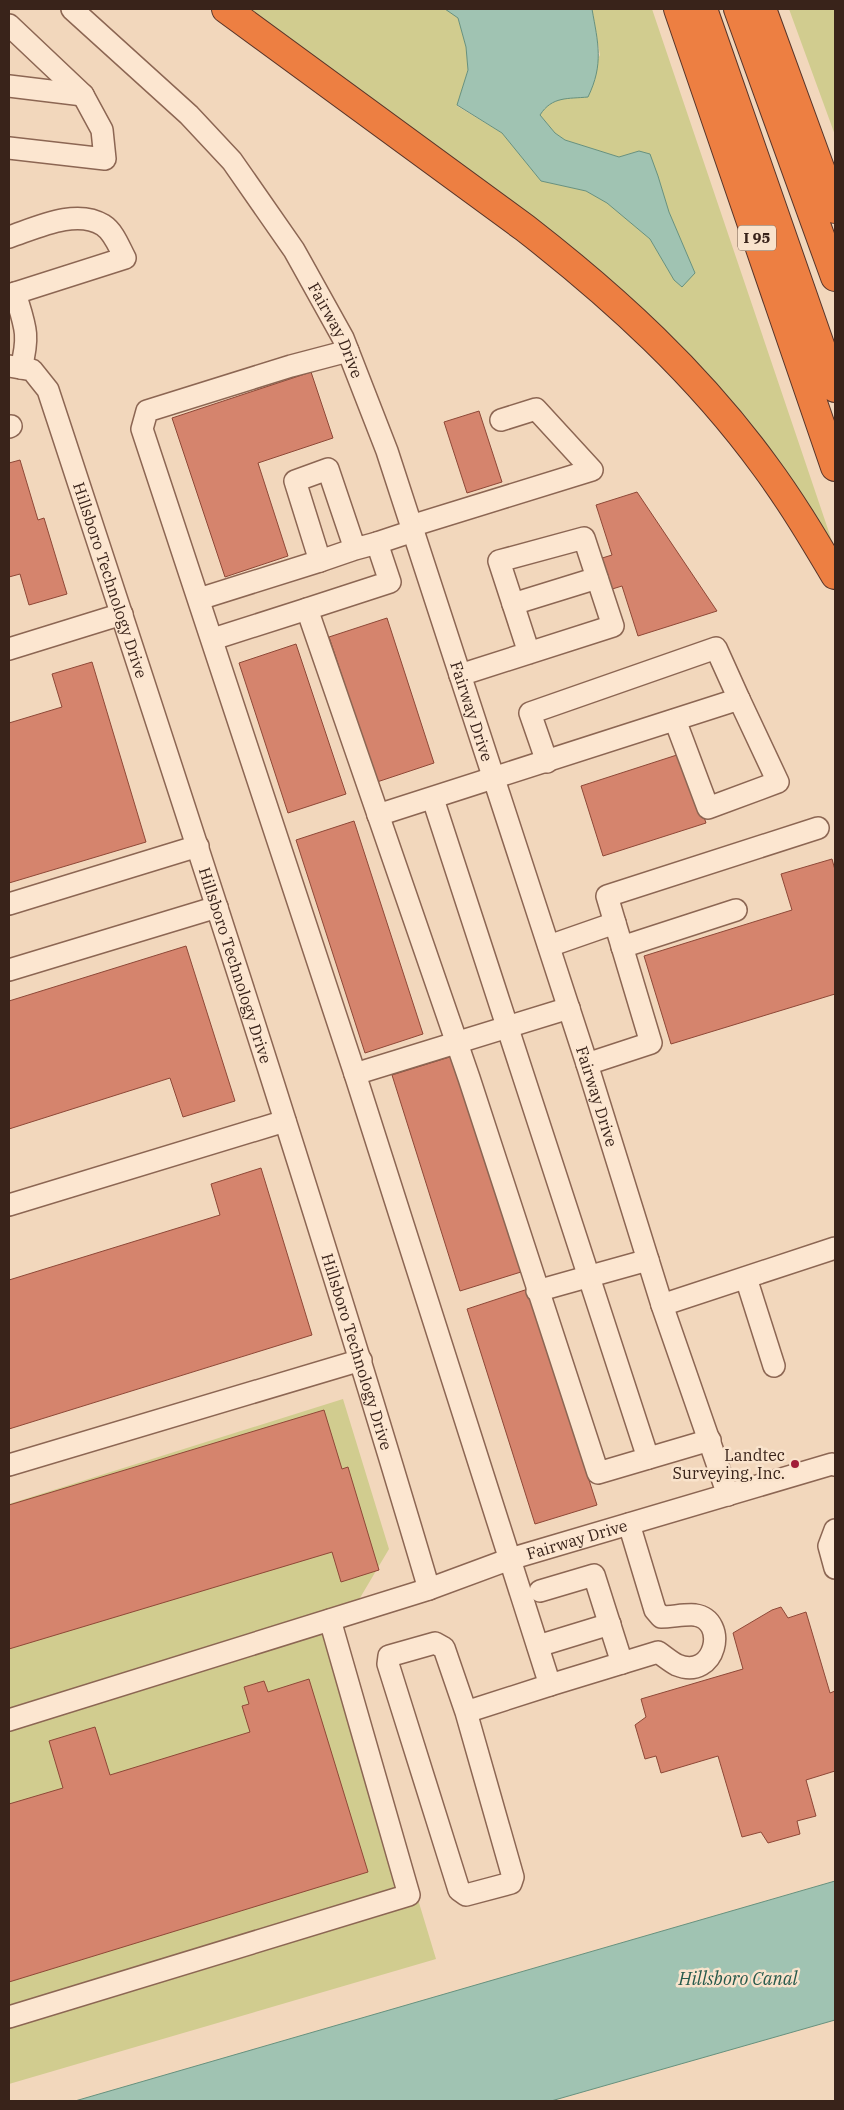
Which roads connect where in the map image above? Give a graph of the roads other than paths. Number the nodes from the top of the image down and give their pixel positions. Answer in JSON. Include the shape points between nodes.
{"nodes":[{"id":1,"x":72,"y":9,"type":"edge"},
{"id":2,"x":226,"y":9,"type":"edge"},
{"id":3,"x":678,"y":9,"type":"edge"},
{"id":4,"x":703,"y":9,"type":"edge"},
{"id":5,"x":738,"y":9,"type":"edge"},
{"id":6,"x":762,"y":9,"type":"edge"},
{"id":7,"x":9,"y":25,"type":"edge"},
{"id":8,"x":9,"y":86,"type":"edge"},
{"id":9,"x":83,"y":95,"type":"junction"},
{"id":10,"x":9,"y":148,"type":"edge"},
{"id":11,"x":835,"y":208,"type":"edge"},
{"id":12,"x":9,"y":237,"type":"edge"},
{"id":13,"x":835,"y":277,"type":"edge"},
{"id":14,"x":12,"y":294,"type":"edge"},
{"id":15,"x":348,"y":351,"type":"junction"},
{"id":16,"x":15,"y":367,"type":"edge"},
{"id":17,"x":835,"y":388,"type":"edge"},
{"id":18,"x":501,"y":420,"type":"dead end"},
{"id":19,"x":835,"y":468,"type":"edge"},
{"id":20,"x":412,"y":528,"type":"junction"},
{"id":21,"x":377,"y":543,"type":"junction"},
{"id":22,"x":355,"y":549,"type":"junction"},
{"id":23,"x":320,"y":561,"type":"junction"},
{"id":24,"x":835,"y":575,"type":"edge"},
{"id":25,"x":597,"y":578,"type":"junction"},
{"id":26,"x":199,"y":599,"type":"junction"},
{"id":27,"x":513,"y":604,"type":"junction"},
{"id":28,"x":307,"y":609,"type":"junction"},
{"id":29,"x":122,"y":614,"type":"junction"},
{"id":30,"x":213,"y":639,"type":"junction"},
{"id":31,"x":9,"y":649,"type":"edge"},
{"id":32,"x":529,"y":653,"type":"junction"},
{"id":33,"x":460,"y":675,"type":"junction"},
{"id":34,"x":739,"y":699,"type":"junction"},
{"id":35,"x":676,"y":720,"type":"junction"},
{"id":36,"x":547,"y":762,"type":"junction"},
{"id":37,"x":494,"y":779,"type":"junction"},
{"id":38,"x":433,"y":799,"type":"junction"},
{"id":39,"x":378,"y":815,"type":"junction"},
{"id":40,"x":818,"y":828,"type":"dead end"},
{"id":41,"x":198,"y":846,"type":"junction"},
{"id":42,"x":9,"y":904,"type":"edge"},
{"id":43,"x":217,"y":908,"type":"junction"},
{"id":44,"x":736,"y":910,"type":"dead end"},
{"id":45,"x":614,"y":923,"type":"junction"},
{"id":46,"x":549,"y":946,"type":"junction"},
{"id":47,"x":622,"y":947,"type":"junction"},
{"id":48,"x":9,"y":970,"type":"edge"},
{"id":49,"x":569,"y":1008,"type":"junction"},
{"id":50,"x":508,"y":1027,"type":"junction"},
{"id":51,"x":456,"y":1043,"type":"junction"},
{"id":52,"x":587,"y":1064,"type":"junction"},
{"id":53,"x":355,"y":1074,"type":"junction"},
{"id":54,"x":285,"y":1121,"type":"junction"},
{"id":55,"x":9,"y":1205,"type":"edge"},
{"id":56,"x":835,"y":1248,"type":"edge"},
{"id":57,"x":648,"y":1260,"type":"junction"},
{"id":58,"x":589,"y":1277,"type":"junction"},
{"id":59,"x":746,"y":1278,"type":"junction"},
{"id":60,"x":538,"y":1291,"type":"junction"},
{"id":61,"x":662,"y":1305,"type":"junction"},
{"id":62,"x":361,"y":1360,"type":"junction"},
{"id":63,"x":774,"y":1366,"type":"dead end"},
{"id":64,"x":710,"y":1440,"type":"junction"},
{"id":65,"x":648,"y":1458,"type":"junction"},
{"id":66,"x":9,"y":1465,"type":"edge"},
{"id":67,"x":835,"y":1465,"type":"edge"},
{"id":68,"x":728,"y":1495,"type":"junction"},
{"id":69,"x":629,"y":1524,"type":"junction"},
{"id":70,"x":835,"y":1530,"type":"edge"},
{"id":71,"x":510,"y":1559,"type":"junction"},
{"id":72,"x":835,"y":1568,"type":"edge"},
{"id":73,"x":429,"y":1589,"type":"junction"},
{"id":74,"x":540,"y":1591,"type":"dead end"},
{"id":75,"x":330,"y":1620,"type":"junction"},
{"id":76,"x":610,"y":1624,"type":"junction"},
{"id":77,"x":538,"y":1646,"type":"junction"},
{"id":78,"x":622,"y":1663,"type":"junction"},
{"id":79,"x":550,"y":1685,"type":"junction"},
{"id":80,"x":466,"y":1712,"type":"junction"},
{"id":81,"x":9,"y":1720,"type":"edge"},
{"id":82,"x":9,"y":2017,"type":"edge"}],
"edges":[{"from":1,"to":15,"type":"street","name":"Fairway Drive","via":[[189,115],[232,161],[294,250]]},
{"from":2,"to":24,"type":"highway","via":[[525,228],[629,314],[682,366],[738,430],[790,500]]},
{"from":3,"to":19,"type":"highway","number":"I 95"},
{"from":4,"to":17,"type":"highway"},
{"from":5,"to":13,"type":"highway"},
{"from":6,"to":11,"type":"highway"},
{"from":7,"to":9,"type":"street"},
{"from":8,"to":9,"type":"street"},
{"from":9,"to":10,"type":"street","via":[[102,130],[105,159]]},
{"from":12,"to":14,"type":"street","via":[[61,221],[92,221],[104,226],[114,236],[125,258]]},
{"from":14,"to":16,"type":"street","via":[[25,325],[27,340]]},
{"from":15,"to":20,"type":"street","name":"Fairway Drive","via":[[387,451]]},
{"from":15,"to":26,"type":"street","via":[[147,411],[142,429]]},
{"from":16,"to":29,"type":"street","name":"Hillsboro Technology Drive","via":[[32,370],[48,390]]},
{"from":18,"to":20,"type":"street","via":[[536,409],[592,470]]},
{"from":20,"to":21,"type":"street"},
{"from":20,"to":33,"type":"street","name":"Fairway Drive"},
{"from":21,"to":22,"type":"street"},
{"from":21,"to":28,"type":"street","via":[[390,582]]},
{"from":22,"to":23,"type":"street"},
{"from":22,"to":23,"type":"street","via":[[328,469],[295,481]]},
{"from":23,"to":26,"type":"street"},
{"from":25,"to":27,"type":"street"},
{"from":25,"to":27,"type":"street","via":[[584,538],[499,562]]},
{"from":25,"to":32,"type":"street","via":[[613,626]]},
{"from":26,"to":30,"type":"street"},
{"from":27,"to":32,"type":"street"},
{"from":28,"to":30,"type":"street"},
{"from":28,"to":39,"type":"street"},
{"from":29,"to":31,"type":"street"},
{"from":29,"to":41,"type":"street","name":"Hillsboro Technology Drive"},
{"from":30,"to":53,"type":"street"},
{"from":32,"to":33,"type":"street"},
{"from":33,"to":37,"type":"street","name":"Fairway Drive"},
{"from":34,"to":35,"type":"street"},
{"from":34,"to":35,"type":"street","via":[[778,782],[708,808]]},
{"from":34,"to":36,"type":"street","via":[[716,648],[530,713]]},
{"from":35,"to":36,"type":"street"},
{"from":36,"to":37,"type":"street"},
{"from":37,"to":38,"type":"street"},
{"from":37,"to":46,"type":"street","name":"Fairway Drive"},
{"from":38,"to":39,"type":"street"},
{"from":38,"to":50,"type":"street"},
{"from":39,"to":51,"type":"street"},
{"from":40,"to":45,"type":"street","via":[[607,896]]},
{"from":41,"to":42,"type":"street"},
{"from":41,"to":43,"type":"street","name":"Hillsboro Technology Drive"},
{"from":43,"to":48,"type":"street"},
{"from":43,"to":54,"type":"street","name":"Hillsboro Technology Drive"},
{"from":44,"to":47,"type":"street"},
{"from":45,"to":46,"type":"street"},
{"from":45,"to":47,"type":"street"},
{"from":46,"to":49,"type":"street","name":"Fairway Drive"},
{"from":47,"to":52,"type":"street","via":[[651,1043]]},
{"from":49,"to":50,"type":"street"},
{"from":49,"to":52,"type":"street","name":"Fairway Drive"},
{"from":50,"to":51,"type":"street"},
{"from":50,"to":58,"type":"street"},
{"from":51,"to":53,"type":"street"},
{"from":51,"to":60,"type":"street"},
{"from":52,"to":57,"type":"street","name":"Fairway Drive"},
{"from":53,"to":71,"type":"street"},
{"from":54,"to":55,"type":"street"},
{"from":54,"to":62,"type":"street","name":"Hillsboro Technology Drive"},
{"from":56,"to":59,"type":"street"},
{"from":57,"to":58,"type":"street"},
{"from":57,"to":61,"type":"street","name":"Fairway Drive"},
{"from":58,"to":60,"type":"street"},
{"from":58,"to":65,"type":"street"},
{"from":59,"to":61,"type":"street"},
{"from":59,"to":63,"type":"street"},
{"from":60,"to":65,"type":"street","via":[[598,1473]]},
{"from":61,"to":64,"type":"street","name":"Fairway Drive"},
{"from":62,"to":66,"type":"street"},
{"from":62,"to":73,"type":"street","name":"Hillsboro Technology Drive"},
{"from":64,"to":65,"type":"street"},
{"from":64,"to":68,"type":"street","name":"Fairway Drive"},
{"from":67,"to":68,"type":"street","name":"Fairway Drive"},
{"from":68,"to":69,"type":"street","name":"Fairway Drive"},
{"from":69,"to":71,"type":"street","name":"Fairway Drive"},
{"from":69,"to":78,"type":"street","via":[[655,1610],[661,1617],[695,1615],[706,1619],[714,1630],[715,1644],[711,1656],[703,1664],[691,1668],[677,1665],[658,1652]]},
{"from":70,"to":72,"type":"street","via":[[829,1546]]},
{"from":71,"to":73,"type":"street","name":"Fairway Drive"},
{"from":71,"to":77,"type":"street"},
{"from":73,"to":75,"type":"street","name":"Fairway Drive"},
{"from":74,"to":76,"type":"street","via":[[594,1575]]},
{"from":75,"to":81,"type":"street","name":"Fairway Drive"},
{"from":75,"to":82,"type":"street","via":[[409,1895]]},
{"from":76,"to":77,"type":"street"},
{"from":76,"to":78,"type":"street"},
{"from":77,"to":79,"type":"street"},
{"from":78,"to":79,"type":"street"},
{"from":79,"to":80,"type":"street"},
{"from":80,"to":80,"type":"street","via":[[444,1648],[436,1643],[389,1656],[388,1664],[459,1890],[466,1895],[511,1883],[514,1877]]}]}
